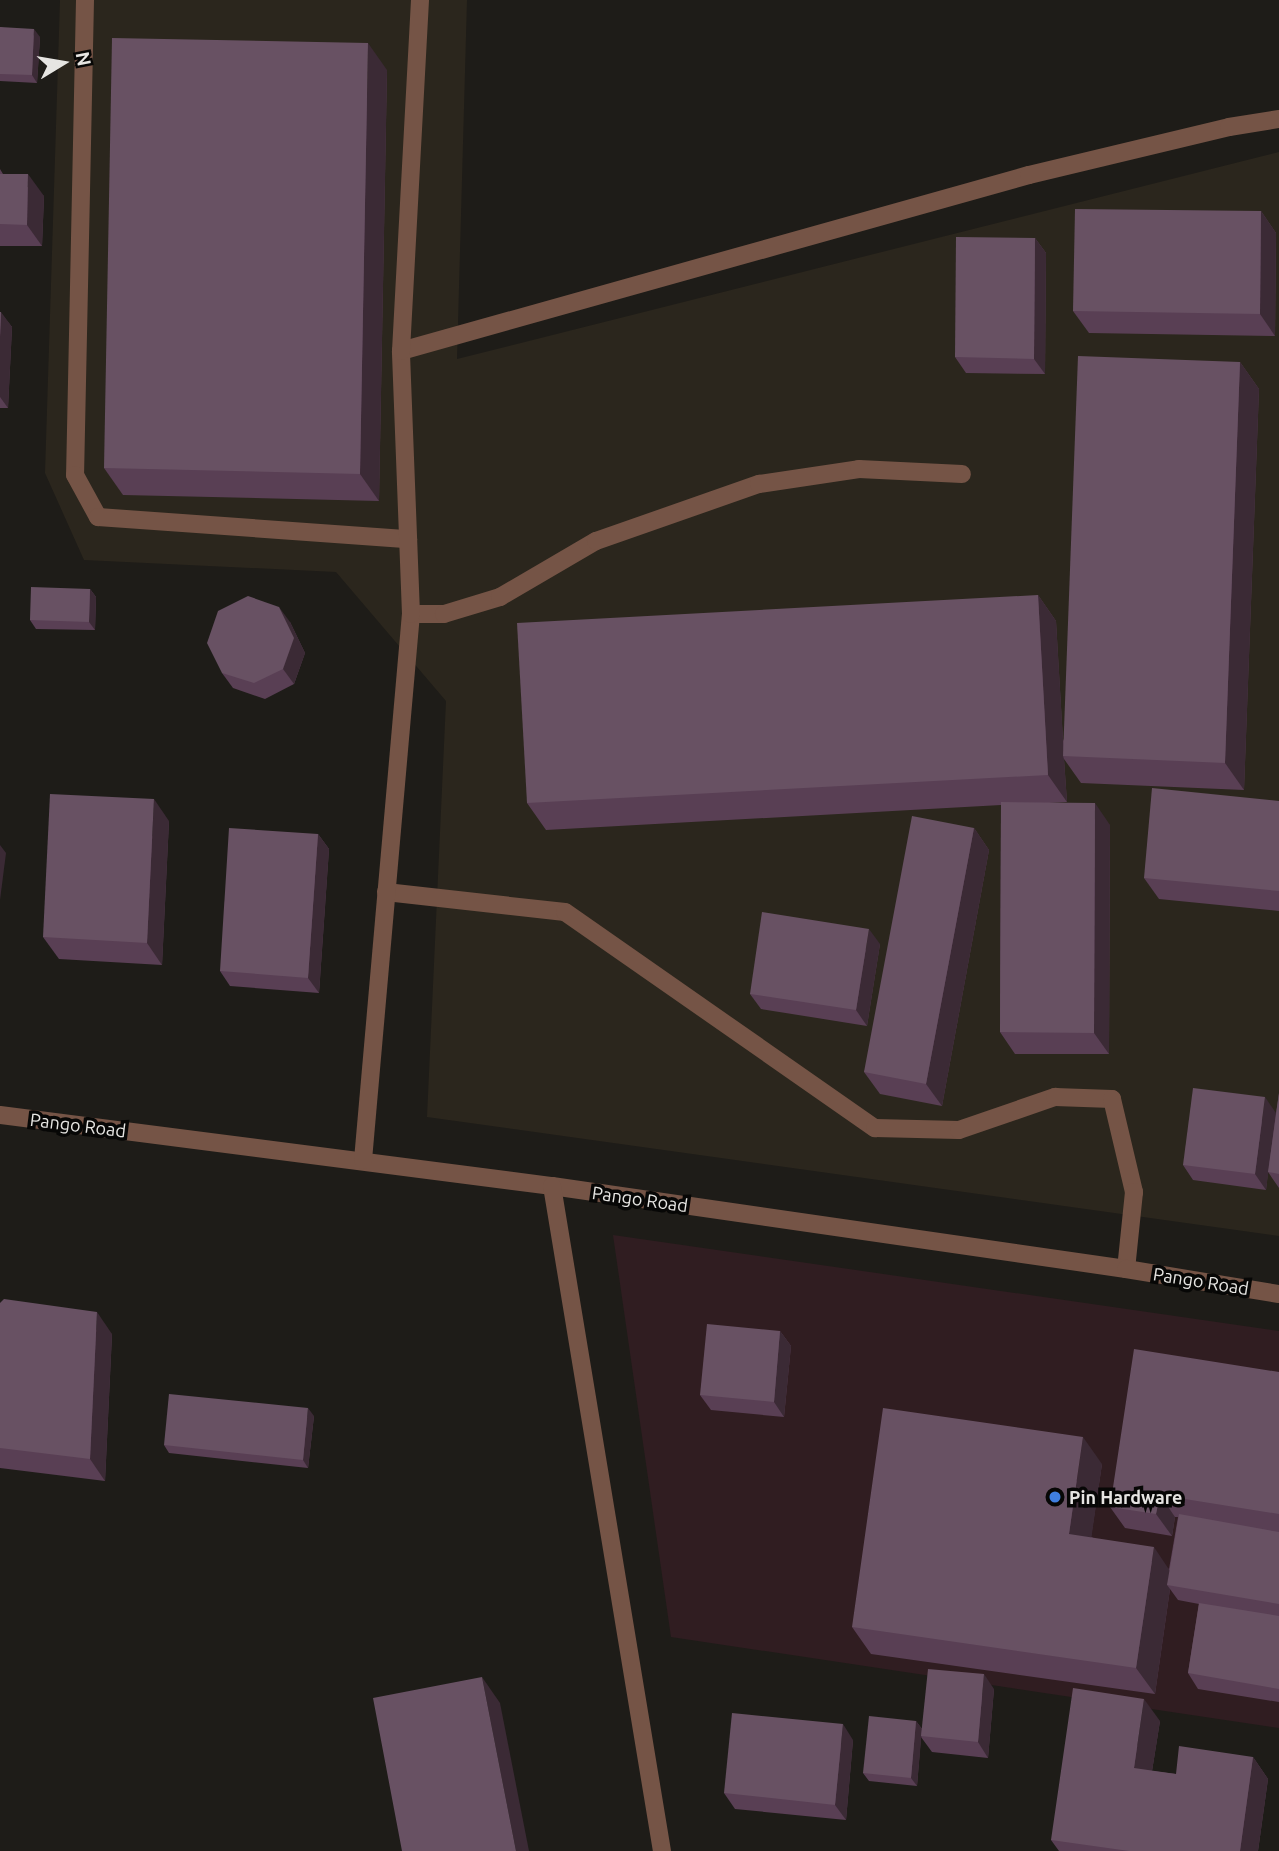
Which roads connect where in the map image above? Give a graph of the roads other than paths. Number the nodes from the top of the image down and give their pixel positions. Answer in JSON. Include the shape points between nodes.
{"nodes":[{"id":1,"x":86,"y":0,"type":"edge"},
{"id":2,"x":420,"y":0,"type":"edge"},
{"id":3,"x":1279,"y":119,"type":"edge"},
{"id":4,"x":401,"y":351,"type":"junction"},
{"id":5,"x":962,"y":474,"type":"dead end"},
{"id":6,"x":408,"y":539,"type":"junction"},
{"id":7,"x":411,"y":614,"type":"junction"},
{"id":8,"x":386,"y":892,"type":"junction"},
{"id":9,"x":0,"y":1115,"type":"edge"},
{"id":10,"x":363,"y":1160,"type":"junction"},
{"id":11,"x":552,"y":1186,"type":"junction"},
{"id":12,"x":1126,"y":1269,"type":"junction"},
{"id":13,"x":1279,"y":1294,"type":"edge"},
{"id":14,"x":662,"y":1851,"type":"edge"}],
"edges":[{"from":1,"to":6,"type":"street","via":[[75,475],[98,517]]},
{"from":2,"to":4,"type":"street"},
{"from":3,"to":4,"type":"street","via":[[1030,175]]},
{"from":4,"to":6,"type":"street"},
{"from":5,"to":7,"type":"street","via":[[859,469],[759,484],[596,541],[500,597],[444,614]]},
{"from":6,"to":7,"type":"street"},
{"from":7,"to":8,"type":"street"},
{"from":8,"to":10,"type":"street"},
{"from":8,"to":12,"type":"street","via":[[565,912],[875,1128],[959,1130],[1055,1097],[1112,1099],[1134,1192]]},
{"from":9,"to":10,"type":"street","name":"Pango Road"},
{"from":10,"to":11,"type":"street","name":"Pango Road"},
{"from":11,"to":12,"type":"street","name":"Pango Road"},
{"from":11,"to":14,"type":"street"},
{"from":12,"to":13,"type":"street","name":"Pango Road"}]}
